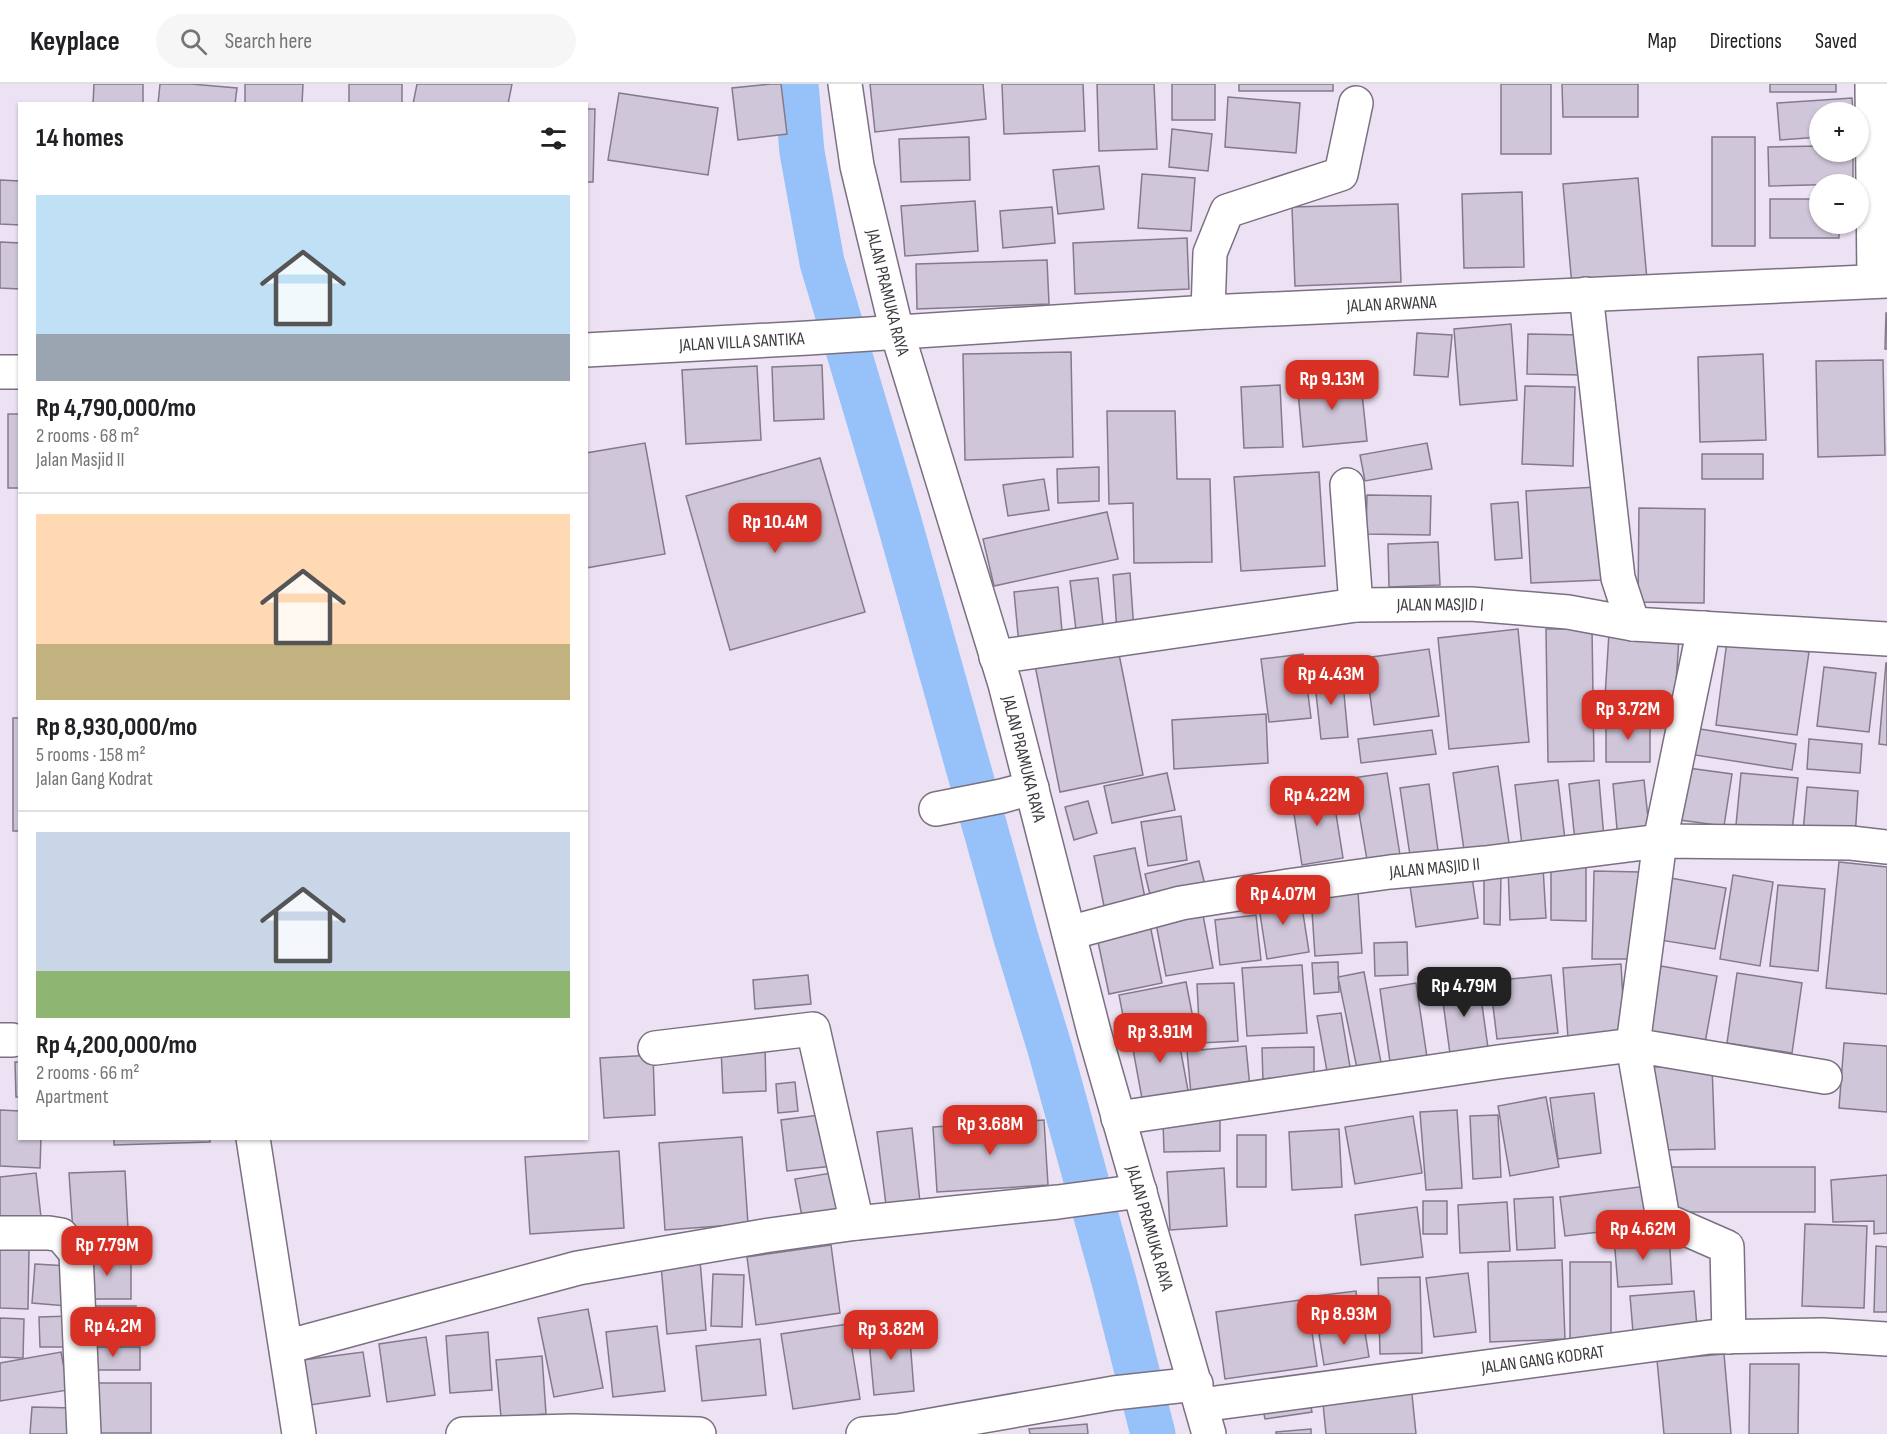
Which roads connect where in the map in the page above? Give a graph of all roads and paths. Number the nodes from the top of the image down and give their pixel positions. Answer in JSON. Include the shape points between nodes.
{"nodes":[{"id":1,"x":844,"y":84,"type":"edge"},
{"id":2,"x":1872,"y":84,"type":"edge"},
{"id":3,"x":1356,"y":103,"type":"dead end"},
{"id":4,"x":1881,"y":281,"type":"edge"},
{"id":5,"x":1586,"y":294,"type":"junction"},
{"id":6,"x":1208,"y":312,"type":"junction"},
{"id":7,"x":881,"y":333,"type":"junction"},
{"id":8,"x":588,"y":350,"type":"edge"},
{"id":9,"x":0,"y":372,"type":"edge"},
{"id":10,"x":18,"y":372,"type":"edge"},
{"id":11,"x":1347,"y":485,"type":"dead end"},
{"id":12,"x":1356,"y":605,"type":"junction"},
{"id":13,"x":1633,"y":624,"type":"junction"},
{"id":14,"x":1704,"y":628,"type":"junction"},
{"id":15,"x":1887,"y":639,"type":"edge"},
{"id":16,"x":996,"y":657,"type":"junction"},
{"id":17,"x":1017,"y":792,"type":"junction"},
{"id":18,"x":947,"y":806,"type":"dead end"},
{"id":19,"x":1660,"y":840,"type":"junction"},
{"id":20,"x":1887,"y":847,"type":"edge"},
{"id":21,"x":1069,"y":933,"type":"junction"},
{"id":22,"x":1633,"y":1045,"type":"junction"},
{"id":23,"x":655,"y":1048,"type":"dead end"},
{"id":24,"x":1825,"y":1077,"type":"dead end"},
{"id":25,"x":1118,"y":1118,"type":"junction"},
{"id":26,"x":253,"y":1140,"type":"edge"},
{"id":27,"x":1128,"y":1193,"type":"junction"},
{"id":28,"x":857,"y":1223,"type":"junction"},
{"id":29,"x":0,"y":1233,"type":"edge"},
{"id":30,"x":1729,"y":1337,"type":"junction"},
{"id":31,"x":1887,"y":1339,"type":"edge"},
{"id":32,"x":286,"y":1347,"type":"junction"},
{"id":33,"x":1195,"y":1402,"type":"edge"},
{"id":34,"x":572,"y":1432,"type":"edge"},
{"id":35,"x":898,"y":1432,"type":"edge"},
{"id":36,"x":84,"y":1434,"type":"edge"},
{"id":37,"x":299,"y":1434,"type":"edge"},
{"id":38,"x":464,"y":1434,"type":"edge"},
{"id":39,"x":699,"y":1434,"type":"edge"},
{"id":40,"x":863,"y":1434,"type":"edge"}],
"edges":[{"from":1,"to":7,"type":"street","name":"JALAN PRAMUKA RAYA"},
{"from":2,"to":4,"type":"street"},
{"from":3,"to":6,"type":"street","via":[[1341,174],[1227,211],[1210,253]]},
{"from":4,"to":5,"type":"street","name":"JALAN ARWANA"},
{"from":5,"to":6,"type":"street","name":"JALAN ARWANA"},
{"from":5,"to":13,"type":"street","via":[[1618,578]]},
{"from":6,"to":7,"type":"street","name":"JALAN ARWANA"},
{"from":7,"to":8,"type":"street","name":"JALAN VILLA SANTIKA"},
{"from":7,"to":16,"type":"street","name":"JALAN PRAMUKA RAYA"},
{"from":9,"to":10,"type":"street"},
{"from":11,"to":12,"type":"street"},
{"from":12,"to":13,"type":"street","name":"JALAN MASJID I","via":[[1471,604],[1568,612]]},
{"from":12,"to":16,"type":"street","name":"JALAN MASJID I"},
{"from":13,"to":14,"type":"street","name":"JALAN MASJID I"},
{"from":14,"to":15,"type":"street","name":"JALAN MASJID I"},
{"from":14,"to":19,"type":"street"},
{"from":16,"to":17,"type":"street","name":"JALAN PRAMUKA RAYA"},
{"from":17,"to":18,"type":"street"},
{"from":17,"to":21,"type":"street","name":"JALAN PRAMUKA RAYA"},
{"from":19,"to":20,"type":"street","name":"JALAN MASJID II"},
{"from":19,"to":21,"type":"street","name":"JALAN MASJID II","via":[[1276,888],[1181,903]]},
{"from":19,"to":22,"type":"street"},
{"from":21,"to":25,"type":"street","name":"JALAN PRAMUKA RAYA"},
{"from":22,"to":24,"type":"street"},
{"from":22,"to":25,"type":"street"},
{"from":22,"to":30,"type":"street","via":[[1663,1219],[1727,1247]]},
{"from":23,"to":28,"type":"street","via":[[813,1029]]},
{"from":25,"to":27,"type":"street","name":"JALAN PRAMUKA RAYA"},
{"from":26,"to":32,"type":"street"},
{"from":27,"to":28,"type":"street"},
{"from":27,"to":33,"type":"street","name":"JALAN PRAMUKA RAYA"},
{"from":28,"to":32,"type":"street","via":[[578,1268]]},
{"from":29,"to":36,"type":"street","via":[[61,1235],[76,1252]]},
{"from":30,"to":31,"type":"street","name":"JALAN GANG KODRAT","via":[[1822,1335]]},
{"from":30,"to":33,"type":"street","name":"JALAN GANG KODRAT"},
{"from":32,"to":37,"type":"street"},
{"from":33,"to":35,"type":"street","name":"JALAN GANG KODRAT","via":[[1114,1393]]},
{"from":34,"to":38,"type":"street"},
{"from":34,"to":39,"type":"street"},
{"from":35,"to":40,"type":"street","name":"JALAN GANG KODRAT"}]}
